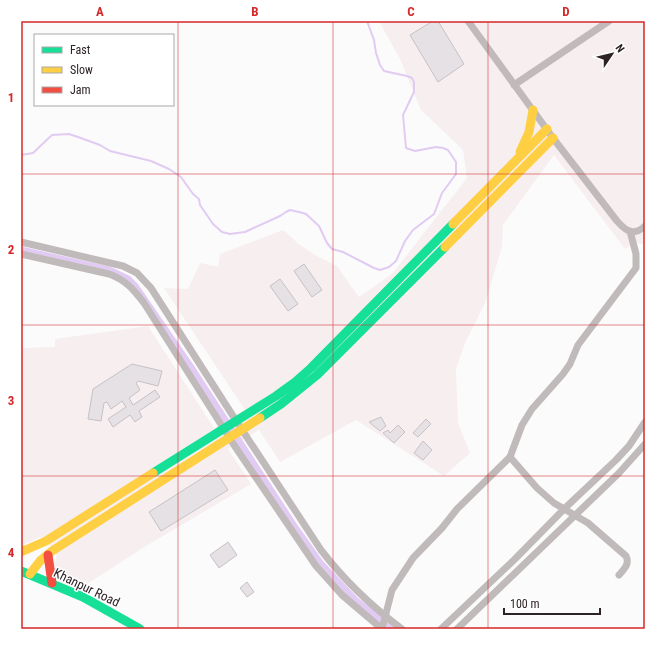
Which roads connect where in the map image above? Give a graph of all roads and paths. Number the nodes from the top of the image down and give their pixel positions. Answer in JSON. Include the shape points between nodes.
{"nodes":[{"id":1,"x":468,"y":21,"type":"edge"},
{"id":2,"x":609,"y":21,"type":"edge"},
{"id":3,"x":514,"y":85,"type":"junction"},
{"id":4,"x":533,"y":110,"type":"junction"},
{"id":5,"x":547,"y":129,"type":"junction"},
{"id":6,"x":553,"y":138,"type":"junction"},
{"id":7,"x":515,"y":161,"type":"junction"},
{"id":8,"x":645,"y":226,"type":"edge"},
{"id":9,"x":630,"y":231,"type":"junction"},
{"id":10,"x":21,"y":242,"type":"edge"},
{"id":11,"x":21,"y":254,"type":"edge"},
{"id":12,"x":645,"y":422,"type":"edge"},
{"id":13,"x":645,"y":444,"type":"edge"},
{"id":14,"x":510,"y":457,"type":"junction"},
{"id":15,"x":570,"y":511,"type":"junction"},
{"id":16,"x":32,"y":548,"type":"junction"},
{"id":17,"x":22,"y":551,"type":"edge"},
{"id":18,"x":44,"y":558,"type":"junction"},
{"id":19,"x":26,"y":573,"type":"edge"},
{"id":20,"x":619,"y":575,"type":"dead end"},
{"id":21,"x":52,"y":583,"type":"junction"},
{"id":22,"x":383,"y":623,"type":"edge"},
{"id":23,"x":140,"y":629,"type":"edge"},
{"id":24,"x":402,"y":629,"type":"edge"},
{"id":25,"x":440,"y":629,"type":"edge"},
{"id":26,"x":457,"y":629,"type":"edge"}],
"edges":[{"from":1,"to":3,"type":"street"},
{"from":2,"to":3,"type":"street"},
{"from":3,"to":4,"type":"street"},
{"from":4,"to":5,"type":"street"},
{"from":4,"to":7,"type":"main road","via":[[526,141]]},
{"from":5,"to":6,"type":"street"},
{"from":5,"to":7,"type":"main road"},
{"from":6,"to":9,"type":"street","via":[[617,221]]},
{"from":6,"to":18,"type":"main road","via":[[299,390]]},
{"from":7,"to":16,"type":"main road","via":[[294,383]]},
{"from":8,"to":9,"type":"street","via":[[636,232]]},
{"from":9,"to":14,"type":"street","via":[[636,254],[636,268],[578,345],[563,374],[528,415]]},
{"from":10,"to":22,"type":"street","via":[[131,268],[137,273],[151,288],[321,550]]},
{"from":11,"to":22,"type":"street","via":[[109,274],[131,286],[316,566],[342,595]]},
{"from":12,"to":15,"type":"street","via":[[629,446]]},
{"from":13,"to":15,"type":"street","via":[[619,473]]},
{"from":14,"to":15,"type":"street","via":[[537,488],[554,503]]},
{"from":14,"to":22,"type":"street","via":[[413,558],[392,590]]},
{"from":15,"to":20,"type":"street","via":[[626,556],[628,564]]},
{"from":15,"to":25,"type":"street"},
{"from":15,"to":26,"type":"street"},
{"from":16,"to":17,"type":"main road"},
{"from":16,"to":18,"type":"main road"},
{"from":18,"to":19,"type":"main road"},
{"from":18,"to":21,"type":"main road"},
{"from":19,"to":21,"type":"main road","name":"Khanpur Road"},
{"from":21,"to":23,"type":"main road","name":"Khanpur Road"},
{"from":22,"to":24,"type":"street"}]}
